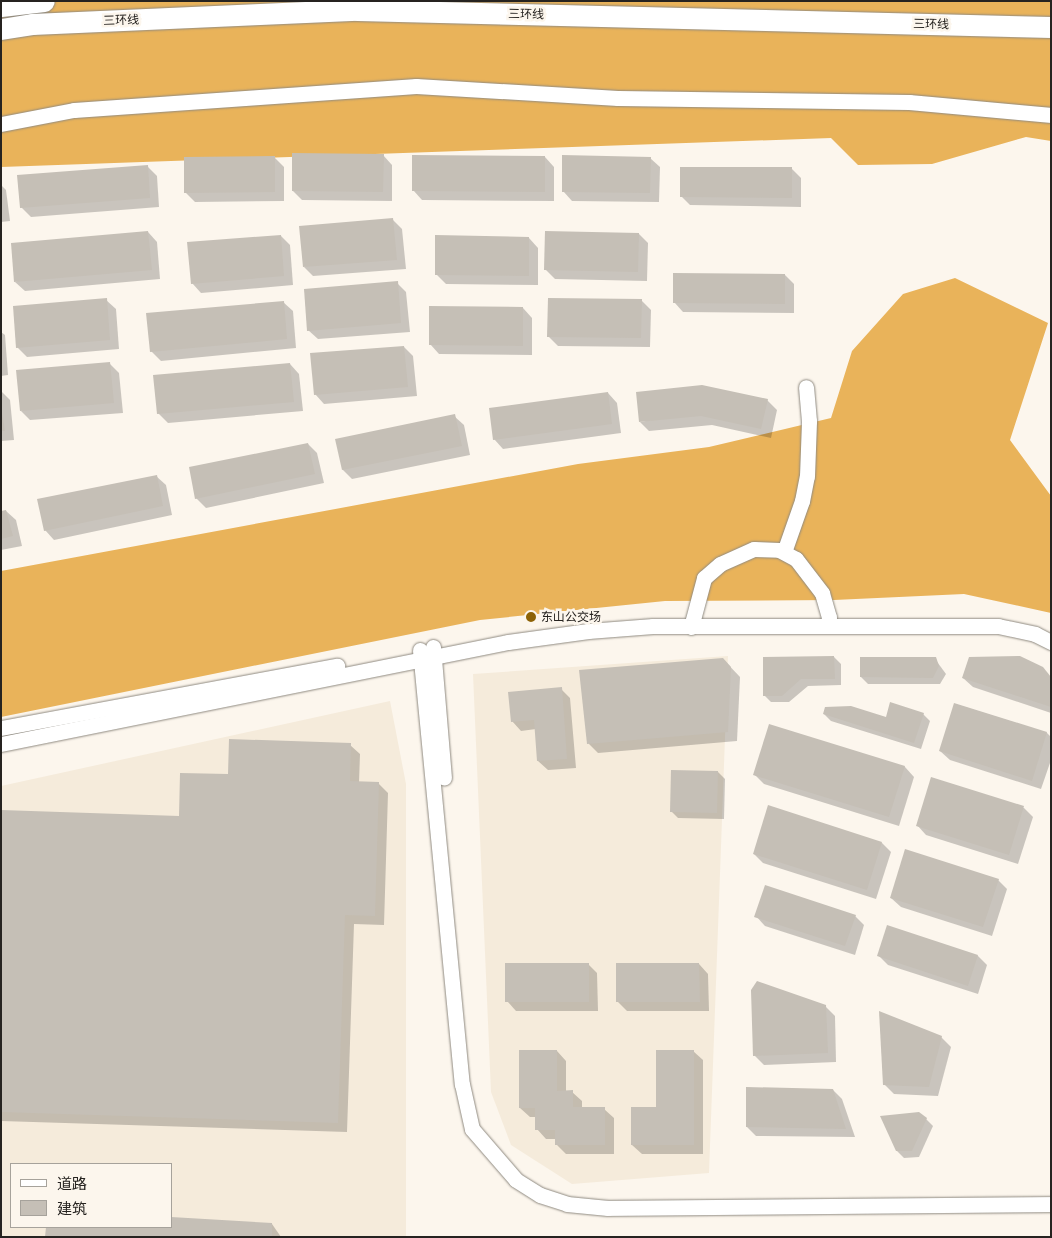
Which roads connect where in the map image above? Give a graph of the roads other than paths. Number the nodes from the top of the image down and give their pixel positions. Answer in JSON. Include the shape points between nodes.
{"nodes":[{"id":1,"x":37,"y":2,"type":"edge"},
{"id":2,"x":1,"y":5,"type":"edge"},
{"id":3,"x":1051,"y":27,"type":"edge"},
{"id":4,"x":1,"y":30,"type":"edge"},
{"id":5,"x":1051,"y":115,"type":"edge"},
{"id":6,"x":1,"y":124,"type":"edge"},
{"id":7,"x":806,"y":387,"type":"dead end"},
{"id":8,"x":784,"y":552,"type":"junction"},
{"id":9,"x":828,"y":621,"type":"junction"},
{"id":10,"x":691,"y":622,"type":"junction"},
{"id":11,"x":1051,"y":631,"type":"edge"},
{"id":12,"x":1051,"y":642,"type":"edge"},
{"id":13,"x":427,"y":653,"type":"junction"},
{"id":14,"x":1,"y":728,"type":"edge"},
{"id":15,"x":1,"y":744,"type":"edge"},
{"id":16,"x":1051,"y":1198,"type":"edge"},
{"id":17,"x":1051,"y":1204,"type":"edge"}],
"edges":[{"from":1,"to":2,"type":"highway"},
{"from":3,"to":4,"type":"highway","name":"三环线","via":[[357,10],[32,24]]},
{"from":5,"to":6,"type":"street","via":[[909,102],[618,98],[416,86],[74,110]]},
{"from":7,"to":8,"type":"street","via":[[809,421],[806,476],[802,501]]},
{"from":8,"to":9,"type":"street","via":[[796,558],[822,593]]},
{"from":8,"to":10,"type":"street","via":[[754,549],[720,564],[704,578]]},
{"from":9,"to":10,"type":"street"},
{"from":9,"to":11,"type":"street","via":[[999,617]]},
{"from":9,"to":12,"type":"street","via":[[998,626],[1035,634]]},
{"from":10,"to":13,"type":"street","via":[[588,631]]},
{"from":13,"to":14,"type":"street"},
{"from":13,"to":15,"type":"street"},
{"from":13,"to":16,"type":"street","via":[[468,1083],[478,1126],[520,1176],[542,1190],[569,1198],[608,1202]]},
{"from":13,"to":17,"type":"street","via":[[462,1084],[472,1129],[516,1180],[540,1196],[567,1204],[608,1208]]}]}
